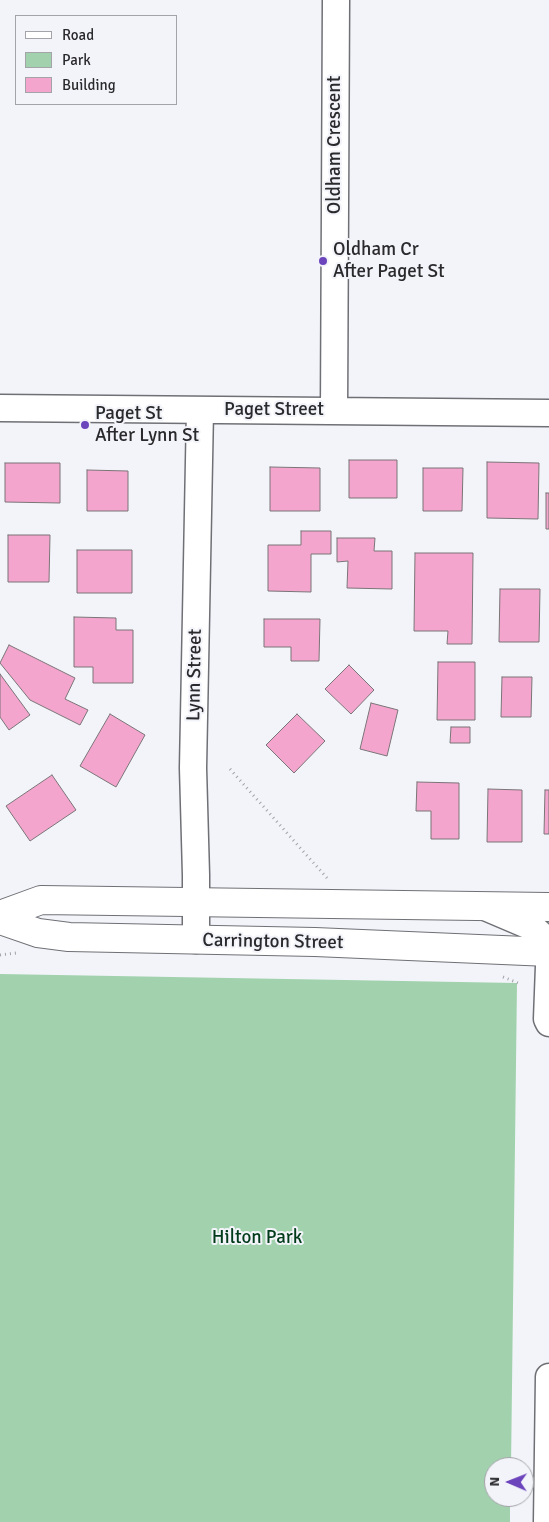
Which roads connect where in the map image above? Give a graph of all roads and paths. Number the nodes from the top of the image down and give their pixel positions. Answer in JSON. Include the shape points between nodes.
{"nodes":[{"id":1,"x":336,"y":0,"type":"edge"},
{"id":2,"x":0,"y":408,"type":"edge"},
{"id":3,"x":200,"y":410,"type":"junction"},
{"id":4,"x":334,"y":411,"type":"junction"},
{"id":5,"x":549,"y":413,"type":"edge"},
{"id":6,"x":230,"y":769,"type":"dead end"},
{"id":7,"x":327,"y":878,"type":"dead end"},
{"id":8,"x":196,"y":903,"type":"junction"},
{"id":9,"x":482,"y":906,"type":"junction"},
{"id":10,"x":549,"y":907,"type":"edge"},
{"id":11,"x":0,"y":914,"type":"edge"},
{"id":12,"x":0,"y":920,"type":"edge"},
{"id":13,"x":196,"y":940,"type":"junction"},
{"id":14,"x":549,"y":942,"type":"edge"},
{"id":15,"x":549,"y":952,"type":"edge"},
{"id":16,"x":549,"y":966,"type":"edge"},
{"id":17,"x":549,"y":1022,"type":"edge"},
{"id":18,"x":549,"y":1377,"type":"edge"},
{"id":19,"x":548,"y":1474,"type":"edge"},
{"id":20,"x":547,"y":1522,"type":"edge"}],
"edges":[{"from":1,"to":4,"type":"street","name":"Oldham Crescent"},
{"from":2,"to":3,"type":"street","name":"Paget Street"},
{"from":3,"to":4,"type":"street","name":"Paget Street"},
{"from":3,"to":8,"type":"street","name":"Lynn Street","via":[[193,768]]},
{"from":4,"to":5,"type":"street","name":"Paget Street"},
{"from":6,"to":7,"type":"path"},
{"from":8,"to":9,"type":"main road","name":"Carrington Street"},
{"from":8,"to":11,"type":"main road","name":"Carrington Street","via":[[41,900]]},
{"from":8,"to":13,"type":"street","name":"Lynn Street"},
{"from":9,"to":10,"type":"main road","name":"Carrington Street"},
{"from":9,"to":14,"type":"street","via":[[532,927]]},
{"from":12,"to":13,"type":"main road","name":"Carrington Street","via":[[38,933],[69,937]]},
{"from":13,"to":15,"type":"main road","name":"Carrington Street"},
{"from":16,"to":17,"type":"street"},
{"from":18,"to":19,"type":"street"},
{"from":19,"to":20,"type":"street"}]}
